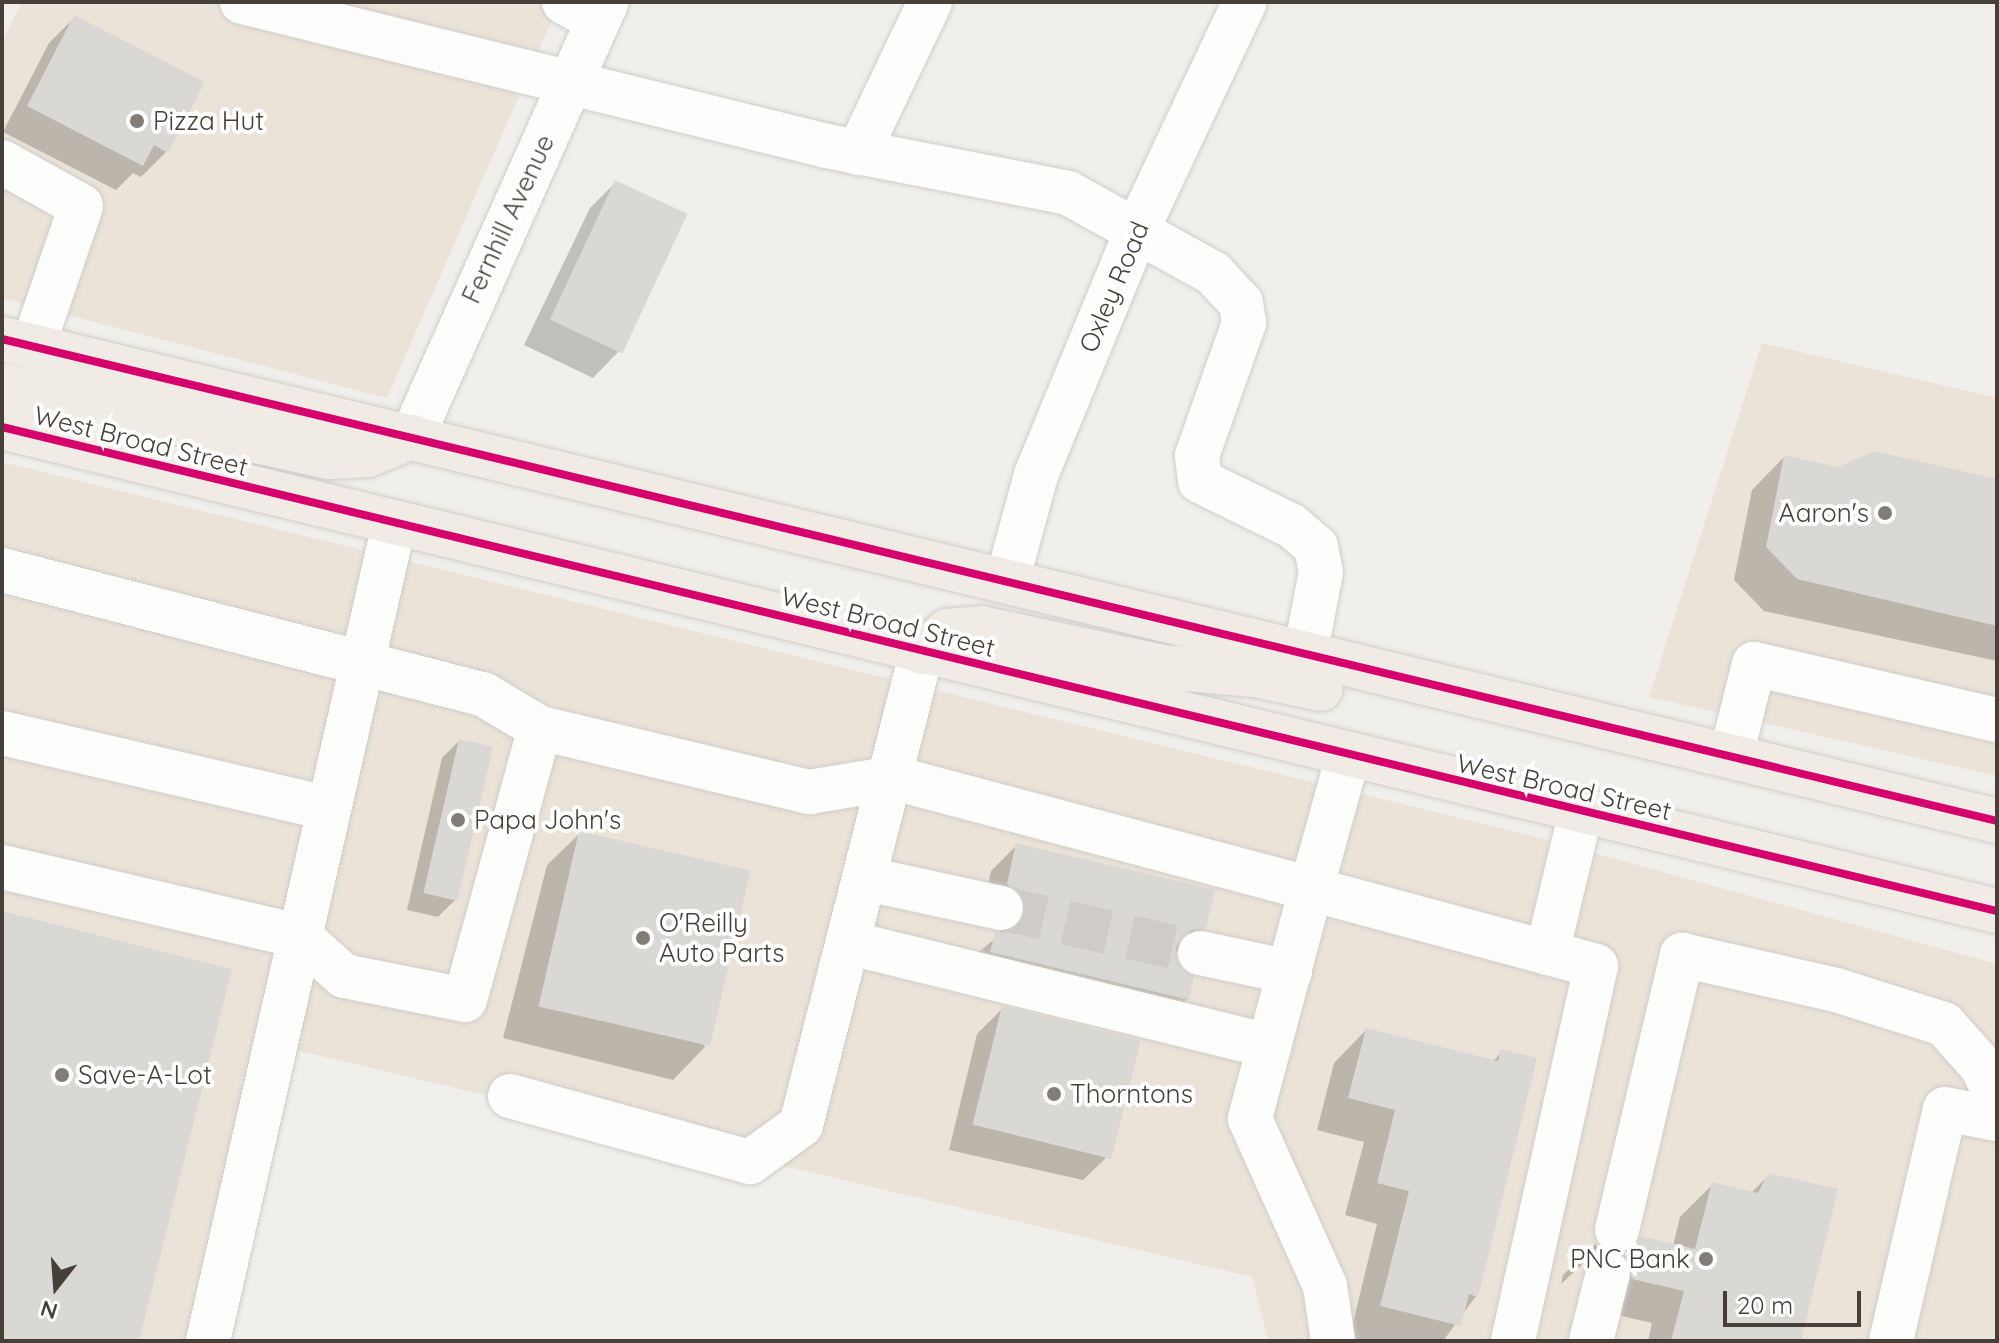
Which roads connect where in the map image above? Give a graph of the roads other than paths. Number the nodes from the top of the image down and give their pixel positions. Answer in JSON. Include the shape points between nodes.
{"nodes":[{"id":1,"x":242,"y":2,"type":"edge"},
{"id":2,"x":930,"y":2,"type":"edge"},
{"id":3,"x":1245,"y":2,"type":"edge"},
{"id":4,"x":590,"y":8,"type":"edge"},
{"id":5,"x":571,"y":80,"type":"junction"},
{"id":6,"x":858,"y":153,"type":"junction"},
{"id":7,"x":2,"y":162,"type":"edge"},
{"id":8,"x":1138,"y":228,"type":"junction"},
{"id":9,"x":18,"y":342,"type":"edge"},
{"id":10,"x":2,"y":385,"type":"edge"},
{"id":11,"x":2,"y":427,"type":"edge"},
{"id":12,"x":412,"y":437,"type":"junction"},
{"id":13,"x":394,"y":524,"type":"junction"},
{"id":14,"x":2,"y":570,"type":"edge"},
{"id":15,"x":1007,"y":581,"type":"junction"},
{"id":16,"x":922,"y":652,"type":"junction"},
{"id":17,"x":1305,"y":655,"type":"junction"},
{"id":18,"x":360,"y":662,"type":"junction"},
{"id":19,"x":1997,"y":720,"type":"edge"},
{"id":20,"x":540,"y":728,"type":"junction"},
{"id":21,"x":1624,"y":729,"type":"junction"},
{"id":22,"x":2,"y":733,"type":"edge"},
{"id":23,"x":1348,"y":756,"type":"junction"},
{"id":24,"x":1731,"y":756,"type":"junction"},
{"id":25,"x":894,"y":778,"type":"junction"},
{"id":26,"x":327,"y":808,"type":"junction"},
{"id":27,"x":1581,"y":811,"type":"junction"},
{"id":28,"x":1997,"y":821,"type":"edge"},
{"id":29,"x":2,"y":867,"type":"edge"},
{"id":30,"x":867,"y":879,"type":"junction"},
{"id":31,"x":1311,"y":889,"type":"junction"},
{"id":32,"x":1001,"y":908,"type":"tunnel mouth"},
{"id":33,"x":1997,"y":911,"type":"edge"},
{"id":34,"x":299,"y":936,"type":"junction"},
{"id":35,"x":850,"y":943,"type":"junction"},
{"id":36,"x":1200,"y":953,"type":"tunnel mouth"},
{"id":37,"x":1547,"y":953,"type":"junction"},
{"id":38,"x":1290,"y":972,"type":"junction"},
{"id":39,"x":1270,"y":1046,"type":"junction"},
{"id":40,"x":510,"y":1096,"type":"dead end"},
{"id":41,"x":1997,"y":1099,"type":"edge"},
{"id":42,"x":1997,"y":1119,"type":"edge"},
{"id":43,"x":1617,"y":1230,"type":"dead end"},
{"id":44,"x":1608,"y":1273,"type":"dead end"},
{"id":45,"x":208,"y":1341,"type":"edge"},
{"id":46,"x":1333,"y":1341,"type":"edge"},
{"id":47,"x":1513,"y":1341,"type":"edge"},
{"id":48,"x":1591,"y":1341,"type":"edge"},
{"id":49,"x":1891,"y":1341,"type":"edge"}],
"edges":[{"from":1,"to":5,"type":"street"},
{"from":2,"to":6,"type":"street"},
{"from":3,"to":8,"type":"street","name":"Oxley Road"},
{"from":4,"to":5,"type":"street","name":"Fernhill Avenue"},
{"from":5,"to":6,"type":"street"},
{"from":5,"to":12,"type":"street","name":"Fernhill Avenue"},
{"from":6,"to":8,"type":"street","via":[[1068,193]]},
{"from":7,"to":9,"type":"street","via":[[81,206]]},
{"from":8,"to":15,"type":"street","name":"Oxley Road","via":[[1036,475]]},
{"from":8,"to":17,"type":"street","via":[[1213,273],[1241,303],[1239,347],[1197,456],[1200,481],[1292,526],[1316,547],[1321,572]]},
{"from":9,"to":12,"type":"main road"},
{"from":10,"to":12,"type":"main road","via":[[330,457],[368,455]]},
{"from":11,"to":13,"type":"main road","name":"West Broad Street"},
{"from":12,"to":15,"type":"main road"},
{"from":13,"to":16,"type":"main road","name":"West Broad Street"},
{"from":13,"to":18,"type":"street"},
{"from":14,"to":18,"type":"street"},
{"from":15,"to":17,"type":"main road"},
{"from":16,"to":21,"type":"main road","via":[[948,631],[981,628],[1163,667],[1298,683],[1513,734]]},
{"from":16,"to":23,"type":"main road","name":"West Broad Street"},
{"from":16,"to":25,"type":"street"},
{"from":17,"to":21,"type":"main road"},
{"from":18,"to":20,"type":"street","via":[[483,694]]},
{"from":18,"to":26,"type":"street"},
{"from":19,"to":24,"type":"street","via":[[1754,664]]},
{"from":20,"to":25,"type":"street","via":[[809,792]]},
{"from":20,"to":34,"type":"street","via":[[465,1000],[344,976]]},
{"from":21,"to":24,"type":"main road"},
{"from":22,"to":26,"type":"street"},
{"from":23,"to":27,"type":"main road","name":"West Broad Street"},
{"from":23,"to":31,"type":"street"},
{"from":24,"to":28,"type":"main road"},
{"from":25,"to":30,"type":"street"},
{"from":25,"to":31,"type":"street"},
{"from":26,"to":34,"type":"street"},
{"from":27,"to":33,"type":"main road","name":"West Broad Street"},
{"from":27,"to":37,"type":"street"},
{"from":29,"to":34,"type":"street"},
{"from":30,"to":32,"type":"street"},
{"from":30,"to":35,"type":"street"},
{"from":31,"to":37,"type":"street"},
{"from":31,"to":38,"type":"street"},
{"from":34,"to":45,"type":"street"},
{"from":35,"to":39,"type":"street"},
{"from":35,"to":40,"type":"street","via":[[801,1125],[750,1162]]},
{"from":36,"to":38,"type":"street"},
{"from":37,"to":47,"type":"street","via":[[1596,966]]},
{"from":38,"to":39,"type":"street"},
{"from":39,"to":46,"type":"street","via":[[1250,1119],[1325,1286]]},
{"from":41,"to":43,"type":"street","via":[[1983,1068],[1944,1024],[1836,990],[1682,955]]},
{"from":42,"to":49,"type":"street","via":[[1945,1109]]},
{"from":44,"to":48,"type":"street"}]}
